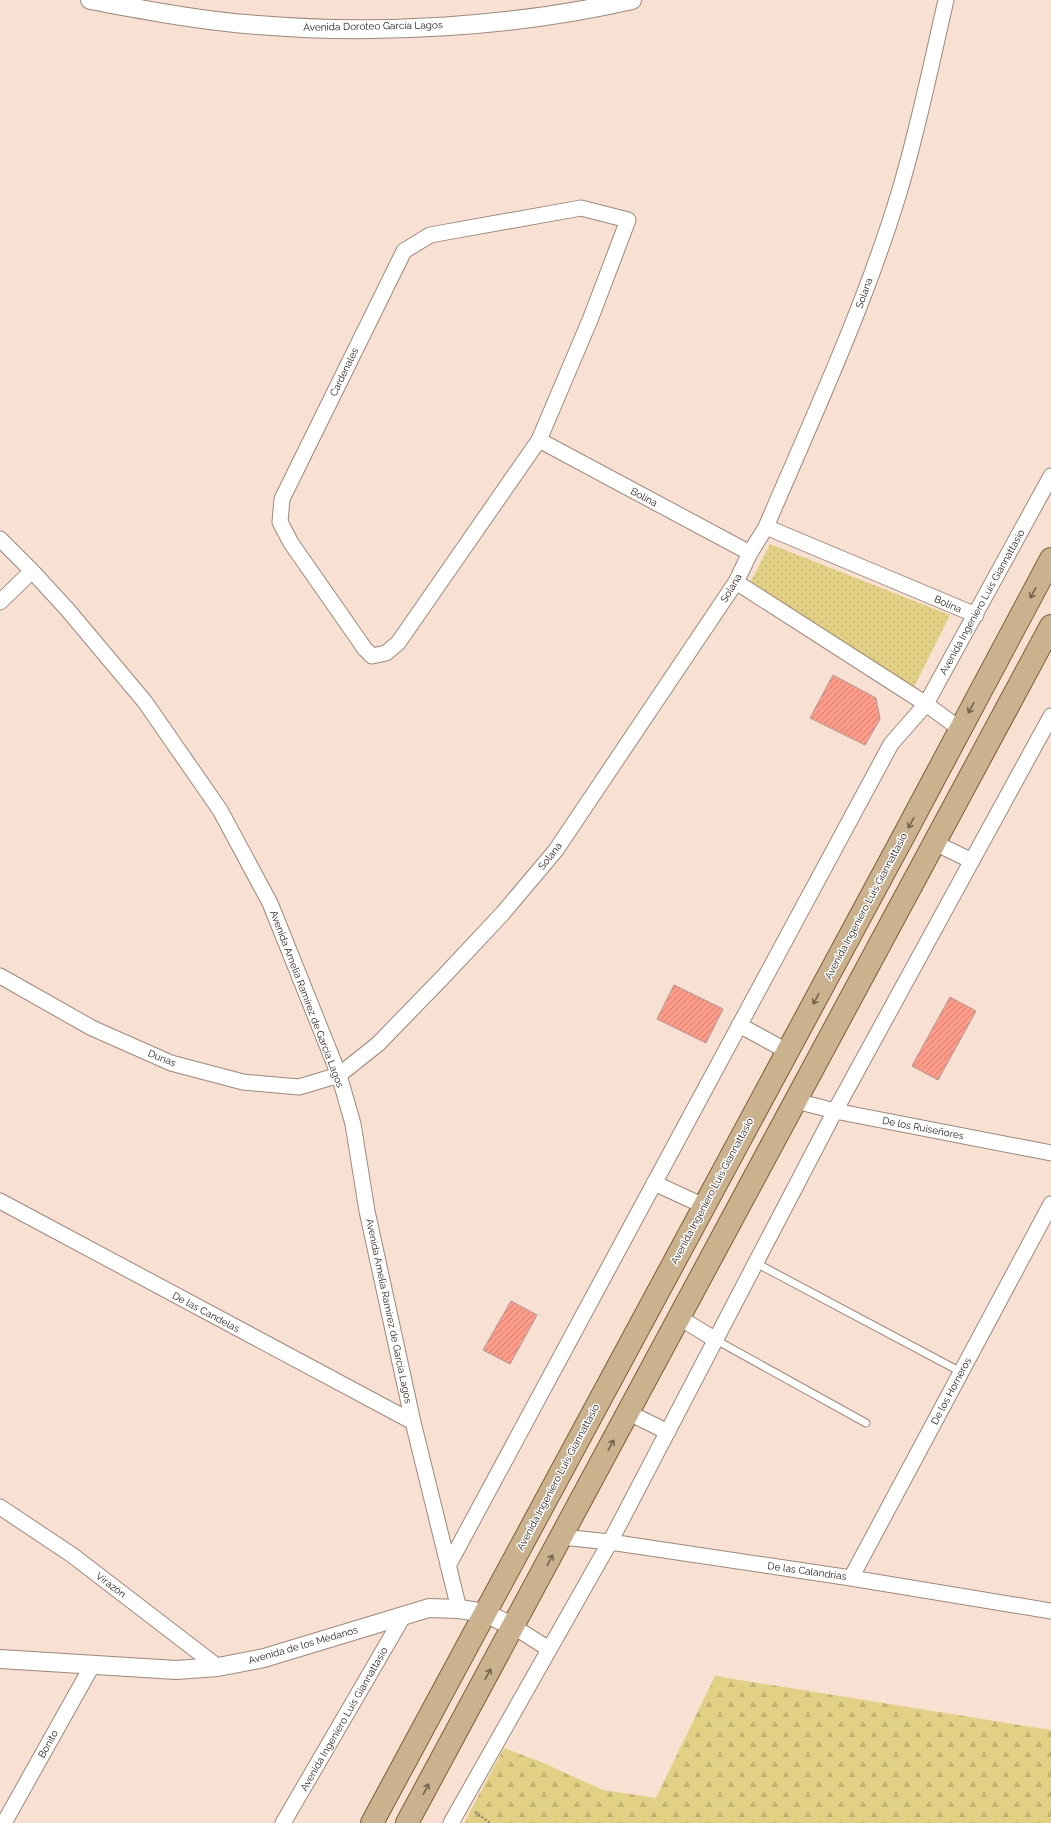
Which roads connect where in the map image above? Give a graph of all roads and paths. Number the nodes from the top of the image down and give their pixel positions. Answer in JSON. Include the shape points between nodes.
{"nodes":[{"id":1,"x":90,"y":0,"type":"edge"},
{"id":2,"x":632,"y":0,"type":"edge"},
{"id":3,"x":946,"y":0,"type":"edge"},
{"id":4,"x":539,"y":440,"type":"junction"},
{"id":5,"x":1051,"y":476,"type":"edge"},
{"id":6,"x":766,"y":527,"type":"junction"},
{"id":7,"x":0,"y":539,"type":"edge"},
{"id":8,"x":750,"y":554,"type":"junction"},
{"id":9,"x":1051,"y":559,"type":"edge"},
{"id":10,"x":32,"y":571,"type":"junction"},
{"id":11,"x":736,"y":582,"type":"junction"},
{"id":12,"x":0,"y":602,"type":"edge"},
{"id":13,"x":976,"y":615,"type":"junction"},
{"id":14,"x":1051,"y":626,"type":"edge"},
{"id":15,"x":926,"y":704,"type":"junction"},
{"id":16,"x":1051,"y":716,"type":"edge"},
{"id":17,"x":960,"y":729,"type":"junction"},
{"id":18,"x":935,"y":843,"type":"junction"},
{"id":19,"x":972,"y":861,"type":"junction"},
{"id":20,"x":0,"y":976,"type":"edge"},
{"id":21,"x":739,"y":1025,"type":"junction"},
{"id":22,"x":787,"y":1051,"type":"junction"},
{"id":23,"x":339,"y":1075,"type":"junction"},
{"id":24,"x":796,"y":1101,"type":"junction"},
{"id":25,"x":835,"y":1111,"type":"junction"},
{"id":26,"x":1051,"y":1153,"type":"edge"},
{"id":27,"x":654,"y":1183,"type":"junction"},
{"id":28,"x":0,"y":1201,"type":"edge"},
{"id":29,"x":1051,"y":1204,"type":"edge"},
{"id":30,"x":704,"y":1206,"type":"junction"},
{"id":31,"x":756,"y":1263,"type":"junction"},
{"id":32,"x":680,"y":1318,"type":"junction"},
{"id":33,"x":716,"y":1340,"type":"junction"},
{"id":34,"x":961,"y":1372,"type":"junction"},
{"id":35,"x":629,"y":1413,"type":"junction"},
{"id":36,"x":413,"y":1422,"type":"junction"},
{"id":37,"x":866,"y":1423,"type":"dead end"},
{"id":38,"x":668,"y":1432,"type":"junction"},
{"id":39,"x":0,"y":1507,"type":"edge"},
{"id":40,"x":562,"y":1537,"type":"junction"},
{"id":41,"x":610,"y":1542,"type":"junction"},
{"id":42,"x":448,"y":1566,"type":"junction"},
{"id":43,"x":851,"y":1578,"type":"junction"},
{"id":44,"x":459,"y":1609,"type":"junction"},
{"id":45,"x":1051,"y":1611,"type":"edge"},
{"id":46,"x":485,"y":1613,"type":"junction"},
{"id":47,"x":404,"y":1615,"type":"junction"},
{"id":48,"x":514,"y":1627,"type":"junction"},
{"id":49,"x":550,"y":1648,"type":"junction"},
{"id":50,"x":0,"y":1659,"type":"edge"},
{"id":51,"x":93,"y":1664,"type":"junction"},
{"id":52,"x":218,"y":1667,"type":"junction"},
{"id":53,"x":4,"y":1823,"type":"edge"},
{"id":54,"x":283,"y":1823,"type":"edge"},
{"id":55,"x":372,"y":1823,"type":"edge"},
{"id":56,"x":407,"y":1823,"type":"edge"},
{"id":57,"x":451,"y":1823,"type":"edge"}],
"edges":[{"from":1,"to":2,"type":"street","name":"Avenida Doroteo García Lagos","via":[[180,16],[258,25],[332,29],[428,27],[533,18]]},
{"from":3,"to":6,"type":"street","name":"Solana","via":[[922,108],[898,194],[842,352]]},
{"from":4,"to":4,"type":"street","name":"Cardenales","via":[[590,320],[628,220],[581,208],[430,235],[404,251],[282,499],[280,522],[291,543],[372,656],[386,653],[398,642]]},
{"from":4,"to":8,"type":"street","name":"Bolina"},
{"from":5,"to":13,"type":"street","name":"Avenida Ingeniero Luis Giannattasio"},
{"from":6,"to":8,"type":"street","name":"Solana"},
{"from":6,"to":13,"type":"street","name":"Bolina"},
{"from":7,"to":10,"type":"street","name":"Avenida Amelia Ramírez de García Lagos"},
{"from":8,"to":11,"type":"street","name":"Solana"},
{"from":9,"to":17,"type":"main road","name":"Avenida Ingeniero Luis Giannattasio","one_way":true},
{"from":10,"to":12,"type":"street"},
{"from":10,"to":23,"type":"street","name":"Avenida Amelia Ramírez de García Lagos","via":[[145,702],[220,810],[270,904]]},
{"from":11,"to":15,"type":"street"},
{"from":11,"to":23,"type":"street","name":"Solana","via":[[556,850],[503,913],[444,976],[378,1044]]},
{"from":13,"to":15,"type":"street","name":"Avenida Ingeniero Luis Giannattasio"},
{"from":14,"to":18,"type":"main road"},
{"from":15,"to":17,"type":"street"},
{"from":15,"to":21,"type":"street","name":"Avenida Ingeniero Luis Giannattasio","via":[[891,744]]},
{"from":16,"to":19,"type":"street"},
{"from":17,"to":22,"type":"main road","name":"Avenida Ingeniero Luis Giannattasio","one_way":true},
{"from":18,"to":19,"type":"street"},
{"from":18,"to":24,"type":"main road"},
{"from":19,"to":25,"type":"street"},
{"from":20,"to":23,"type":"street","name":"Dunas","via":[[92,1028],[171,1063],[242,1082],[299,1087]]},
{"from":21,"to":22,"type":"street"},
{"from":21,"to":27,"type":"street","name":"Avenida Ingeniero Luis Giannattasio"},
{"from":22,"to":30,"type":"main road","name":"Avenida Ingeniero Luis Giannattasio"},
{"from":23,"to":36,"type":"street","name":"Avenida Amelia Ramírez de García Lagos","via":[[352,1124]]},
{"from":24,"to":25,"type":"street","name":"De los Ruiseñores"},
{"from":24,"to":32,"type":"main road"},
{"from":25,"to":26,"type":"street","name":"De los Ruiseñores"},
{"from":25,"to":31,"type":"street"},
{"from":27,"to":30,"type":"street"},
{"from":27,"to":42,"type":"street","name":"Avenida Ingeniero Luis Giannattasio"},
{"from":28,"to":36,"type":"street","name":"De las Candelas"},
{"from":29,"to":34,"type":"street","name":"De los Horneros"},
{"from":30,"to":46,"type":"main road","name":"Avenida Ingeniero Luis Giannattasio"},
{"from":31,"to":33,"type":"street"},
{"from":31,"to":34,"type":"lane"},
{"from":32,"to":33,"type":"street"},
{"from":32,"to":35,"type":"main road"},
{"from":33,"to":37,"type":"lane"},
{"from":33,"to":38,"type":"street"},
{"from":34,"to":43,"type":"street","name":"De los Horneros"},
{"from":35,"to":38,"type":"street"},
{"from":40,"to":35,"type":"main road","one_way":true},
{"from":36,"to":42,"type":"street","name":"Avenida Amelia Ramírez de García Lagos"},
{"from":38,"to":41,"type":"street"},
{"from":39,"to":52,"type":"street","name":"Virazón","via":[[72,1556]]},
{"from":40,"to":41,"type":"street","name":"De las Calandrias"},
{"from":48,"to":40,"type":"main road","one_way":true},
{"from":41,"to":43,"type":"street","name":"De las Calandrias"},
{"from":41,"to":49,"type":"street"},
{"from":42,"to":44,"type":"street","name":"Avenida Amelia Ramírez de García Lagos"},
{"from":43,"to":45,"type":"street","name":"De las Calandrias"},
{"from":44,"to":46,"type":"street","name":"Avenida de los Médanos"},
{"from":44,"to":47,"type":"street","name":"Avenida de los Médanos","via":[[429,1608]]},
{"from":46,"to":48,"type":"street","name":"Avenida de los Médanos"},
{"from":46,"to":55,"type":"main road","name":"Avenida Ingeniero Luis Giannattasio"},
{"from":47,"to":52,"type":"street","name":"Avenida de los Médanos","via":[[264,1658]]},
{"from":47,"to":54,"type":"street","name":"Avenida Ingeniero Luis Giannattasio"},
{"from":48,"to":49,"type":"street"},
{"from":56,"to":48,"type":"main road","one_way":true},
{"from":49,"to":57,"type":"street"},
{"from":50,"to":51,"type":"street","name":"Avenida de los Médanos"},
{"from":51,"to":52,"type":"street","name":"Avenida de los Médanos","via":[[176,1670]]},
{"from":51,"to":53,"type":"street","name":"Bonito"}]}
